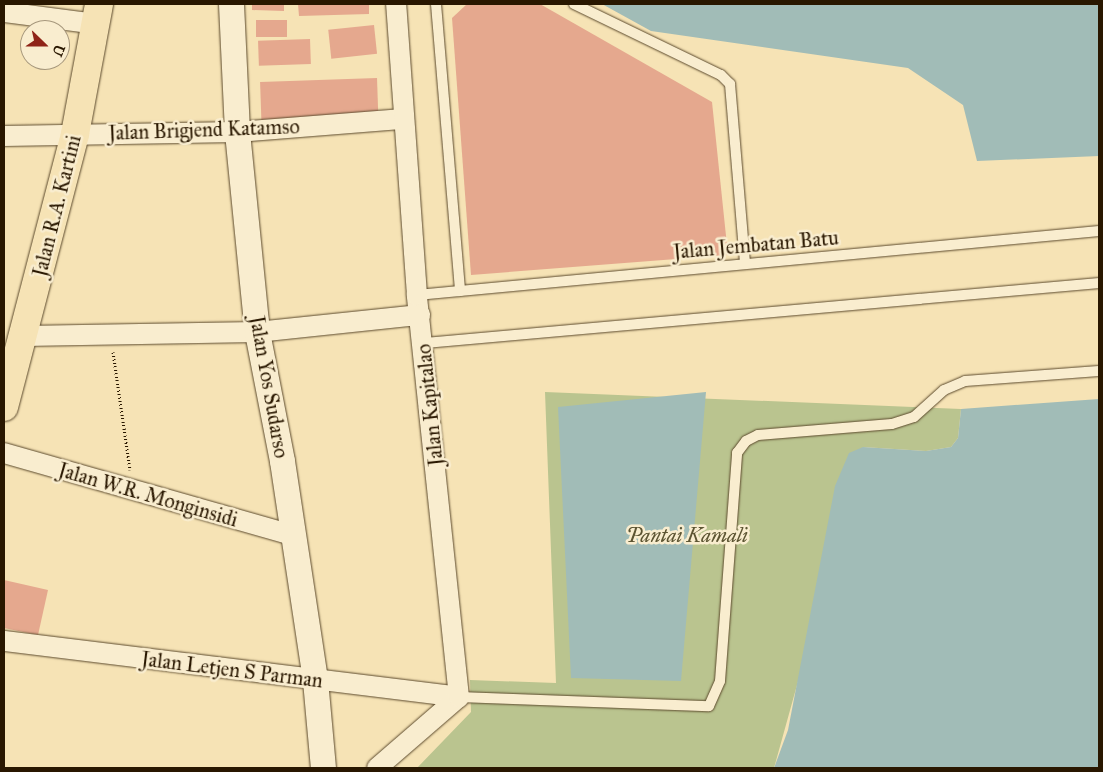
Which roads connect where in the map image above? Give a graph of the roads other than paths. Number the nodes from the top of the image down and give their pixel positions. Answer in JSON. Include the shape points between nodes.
{"nodes":[{"id":1,"x":231,"y":4,"type":"edge"},
{"id":2,"x":396,"y":4,"type":"edge"},
{"id":3,"x":436,"y":4,"type":"edge"},
{"id":4,"x":574,"y":4,"type":"edge"},
{"id":5,"x":4,"y":12,"type":"edge"},
{"id":6,"x":98,"y":14,"type":"edge"},
{"id":7,"x":403,"y":119,"type":"junction"},
{"id":8,"x":237,"y":132,"type":"junction"},
{"id":9,"x":75,"y":134,"type":"junction"},
{"id":10,"x":4,"y":136,"type":"edge"},
{"id":11,"x":1099,"y":232,"type":"edge"},
{"id":12,"x":745,"y":263,"type":"junction"},
{"id":13,"x":1099,"y":283,"type":"edge"},
{"id":14,"x":460,"y":291,"type":"junction"},
{"id":15,"x":418,"y":305,"type":"junction"},
{"id":16,"x":258,"y":332,"type":"junction"},
{"id":17,"x":24,"y":336,"type":"junction"},
{"id":18,"x":425,"y":343,"type":"junction"},
{"id":19,"x":1099,"y":371,"type":"edge"},
{"id":20,"x":4,"y":407,"type":"edge"},
{"id":21,"x":4,"y":454,"type":"edge"},
{"id":22,"x":292,"y":535,"type":"junction"},
{"id":23,"x":4,"y":641,"type":"edge"},
{"id":24,"x":314,"y":680,"type":"junction"},
{"id":25,"x":459,"y":697,"type":"junction"},
{"id":26,"x":322,"y":768,"type":"edge"},
{"id":27,"x":377,"y":768,"type":"edge"}],
"edges":[{"from":1,"to":8,"type":"street","name":"Jalan Yos Sudarso"},
{"from":2,"to":7,"type":"street","name":"Jalan Kapitalao"},
{"from":3,"to":14,"type":"lane"},
{"from":4,"to":12,"type":"lane","via":[[721,75],[730,84]]},
{"from":5,"to":6,"type":"street"},
{"from":6,"to":9,"type":"highway","name":"Jalan R.A. Kartini"},
{"from":7,"to":8,"type":"street","name":"Jalan Brigjend Katamso"},
{"from":7,"to":15,"type":"street","name":"Jalan Kapitalao"},
{"from":8,"to":9,"type":"street","name":"Jalan Brigjend Katamso"},
{"from":8,"to":16,"type":"street","name":"Jalan Yos Sudarso"},
{"from":9,"to":10,"type":"street","name":"Jalan Brigjend Katamso"},
{"from":9,"to":17,"type":"highway","name":"Jalan R.A. Kartini"},
{"from":11,"to":12,"type":"lane","name":"Jalan Jembatan Batu"},
{"from":12,"to":14,"type":"lane","name":"Jalan Jembatan Batu"},
{"from":13,"to":18,"type":"lane"},
{"from":14,"to":15,"type":"lane","name":"Jalan Jembatan Batu"},
{"from":15,"to":16,"type":"street"},
{"from":15,"to":18,"type":"street","name":"Jalan Kapitalao"},
{"from":16,"to":17,"type":"street"},
{"from":16,"to":22,"type":"street","name":"Jalan Yos Sudarso"},
{"from":17,"to":20,"type":"highway","name":"Jalan R.A. Kartini"},
{"from":18,"to":25,"type":"street","name":"Jalan Kapitalao"},
{"from":19,"to":25,"type":"lane","via":[[965,381],[944,390],[914,416],[892,424],[758,435],[746,441],[738,453],[720,681],[709,706]]},
{"from":21,"to":22,"type":"street","name":"Jalan W.R. Monginsidi"},
{"from":22,"to":24,"type":"street","name":"Jalan Yos Sudarso"},
{"from":23,"to":24,"type":"street","name":"Jalan Letjen S Parman"},
{"from":24,"to":25,"type":"street","name":"Jalan Letjen S Parman"},
{"from":24,"to":26,"type":"street","name":"Jalan Yos Sudarso"},
{"from":25,"to":27,"type":"street"}]}
